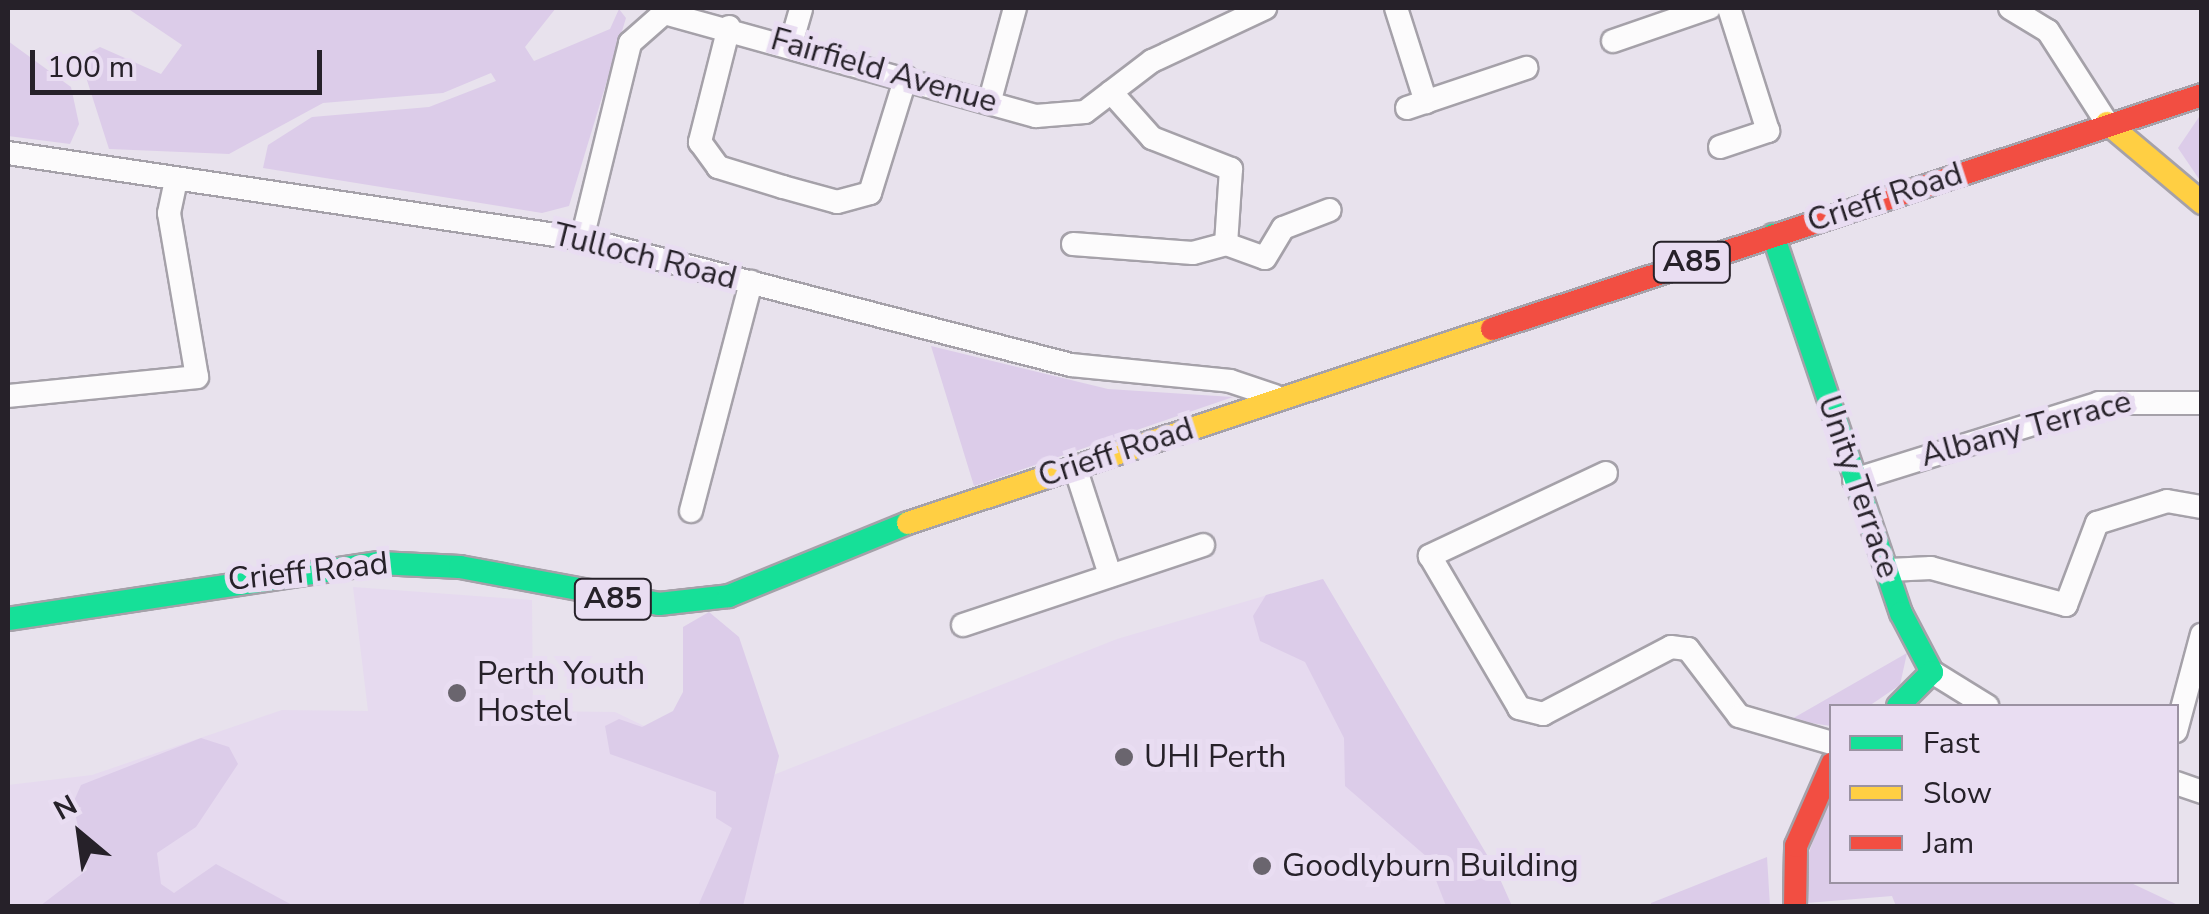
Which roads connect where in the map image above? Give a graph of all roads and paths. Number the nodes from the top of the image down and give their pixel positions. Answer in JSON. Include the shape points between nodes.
{"nodes":[{"id":1,"x":801,"y":8,"type":"edge"},
{"id":2,"x":1014,"y":8,"type":"edge"},
{"id":3,"x":1265,"y":8,"type":"edge"},
{"id":4,"x":1396,"y":8,"type":"edge"},
{"id":5,"x":1708,"y":8,"type":"edge"},
{"id":6,"x":1729,"y":8,"type":"edge"},
{"id":7,"x":2018,"y":9,"type":"edge"},
{"id":8,"x":728,"y":27,"type":"junction"},
{"id":9,"x":1613,"y":41,"type":"dead end"},
{"id":10,"x":791,"y":44,"type":"junction"},
{"id":11,"x":1526,"y":68,"type":"dead end"},
{"id":12,"x":906,"y":77,"type":"junction"},
{"id":13,"x":1110,"y":92,"type":"junction"},
{"id":14,"x":2202,"y":95,"type":"edge"},
{"id":15,"x":990,"y":100,"type":"junction"},
{"id":16,"x":2107,"y":122,"type":"junction"},
{"id":17,"x":1720,"y":147,"type":"dead end"},
{"id":18,"x":8,"y":153,"type":"edge"},
{"id":19,"x":176,"y":179,"type":"junction"},
{"id":20,"x":2202,"y":203,"type":"edge"},
{"id":21,"x":1330,"y":210,"type":"dead end"},
{"id":22,"x":1774,"y":235,"type":"junction"},
{"id":23,"x":582,"y":239,"type":"junction"},
{"id":24,"x":1074,"y":244,"type":"dead end"},
{"id":25,"x":1226,"y":244,"type":"junction"},
{"id":26,"x":751,"y":282,"type":"junction"},
{"id":27,"x":8,"y":396,"type":"edge"},
{"id":28,"x":1275,"y":396,"type":"junction"},
{"id":29,"x":2202,"y":403,"type":"edge"},
{"id":30,"x":1075,"y":467,"type":"junction"},
{"id":31,"x":1606,"y":473,"type":"dead end"},
{"id":32,"x":1854,"y":480,"type":"junction"},
{"id":33,"x":2202,"y":507,"type":"edge"},
{"id":34,"x":691,"y":511,"type":"dead end"},
{"id":35,"x":1203,"y":545,"type":"dead end"},
{"id":36,"x":1890,"y":570,"type":"junction"},
{"id":37,"x":1110,"y":574,"type":"junction"},
{"id":38,"x":8,"y":619,"type":"edge"},
{"id":39,"x":963,"y":625,"type":"dead end"},
{"id":40,"x":2202,"y":634,"type":"edge"},
{"id":41,"x":1932,"y":672,"type":"junction"},
{"id":42,"x":1900,"y":704,"type":"edge"},
{"id":43,"x":1984,"y":704,"type":"edge"},
{"id":44,"x":2179,"y":720,"type":"edge"},
{"id":45,"x":1829,"y":742,"type":"edge"},
{"id":46,"x":1829,"y":771,"type":"edge"},
{"id":47,"x":1795,"y":906,"type":"edge"}],
"edges":[{"from":1,"to":10,"type":"street"},
{"from":2,"to":15,"type":"street"},
{"from":3,"to":13,"type":"street","name":"Fairfield Avenue","via":[[1152,61]]},
{"from":4,"to":11,"type":"street","via":[[1417,105]]},
{"from":5,"to":9,"type":"street"},
{"from":6,"to":17,"type":"street","via":[[1768,131]]},
{"from":7,"to":16,"type":"street","via":[[2059,44]]},
{"from":8,"to":10,"type":"street","name":"Fairfield Avenue"},
{"from":8,"to":12,"type":"street","via":[[700,142],[718,167],[782,188],[837,202],[870,194]]},
{"from":8,"to":23,"type":"street","name":"Fairfield Avenue","via":[[678,12],[637,29]]},
{"from":10,"to":12,"type":"street","name":"Fairfield Avenue"},
{"from":12,"to":15,"type":"street","name":"Fairfield Avenue"},
{"from":13,"to":15,"type":"street","name":"Fairfield Avenue","via":[[1085,112],[1052,114]]},
{"from":13,"to":25,"type":"street","via":[[1152,138],[1231,169]]},
{"from":14,"to":16,"type":"main road","name":"Crieff Road","number":"A85"},
{"from":16,"to":20,"type":"main road"},
{"from":16,"to":22,"type":"main road","name":"Crieff Road","number":"A85"},
{"from":18,"to":19,"type":"street","name":"Tulloch Road"},
{"from":19,"to":23,"type":"street","name":"Tulloch Road"},
{"from":19,"to":27,"type":"street","via":[[169,213],[202,366],[196,377]]},
{"from":21,"to":25,"type":"street","via":[[1283,228],[1265,258]]},
{"from":22,"to":28,"type":"main road","name":"Crieff Road","number":"A85"},
{"from":22,"to":32,"type":"main road","name":"Unity Terrace"},
{"from":23,"to":26,"type":"street","name":"Tulloch Road"},
{"from":24,"to":25,"type":"street","via":[[1193,253]]},
{"from":26,"to":28,"type":"street","name":"Tulloch Road","via":[[1070,365],[1230,380]]},
{"from":26,"to":34,"type":"street"},
{"from":28,"to":30,"type":"main road","name":"Crieff Road","number":"A85"},
{"from":29,"to":32,"type":"street","name":"Albany Terrace","via":[[2099,402]]},
{"from":30,"to":37,"type":"street"},
{"from":30,"to":38,"type":"main road","name":"Crieff Road","number":"A85","via":[[700,602],[609,599],[460,566],[379,563]]},
{"from":31,"to":45,"type":"street","via":[[1430,556],[1519,708],[1544,714],[1671,647],[1688,649],[1740,716]]},
{"from":32,"to":36,"type":"main road","name":"Unity Terrace"},
{"from":33,"to":36,"type":"street","via":[[2153,503],[2098,523],[2066,606],[1947,572]]},
{"from":35,"to":37,"type":"street"},
{"from":36,"to":41,"type":"main road","name":"Unity Terrace"},
{"from":37,"to":39,"type":"street"},
{"from":40,"to":44,"type":"street"},
{"from":41,"to":42,"type":"main road"},
{"from":41,"to":43,"type":"street"},
{"from":46,"to":47,"type":"main road","via":[[1796,846]]}]}
